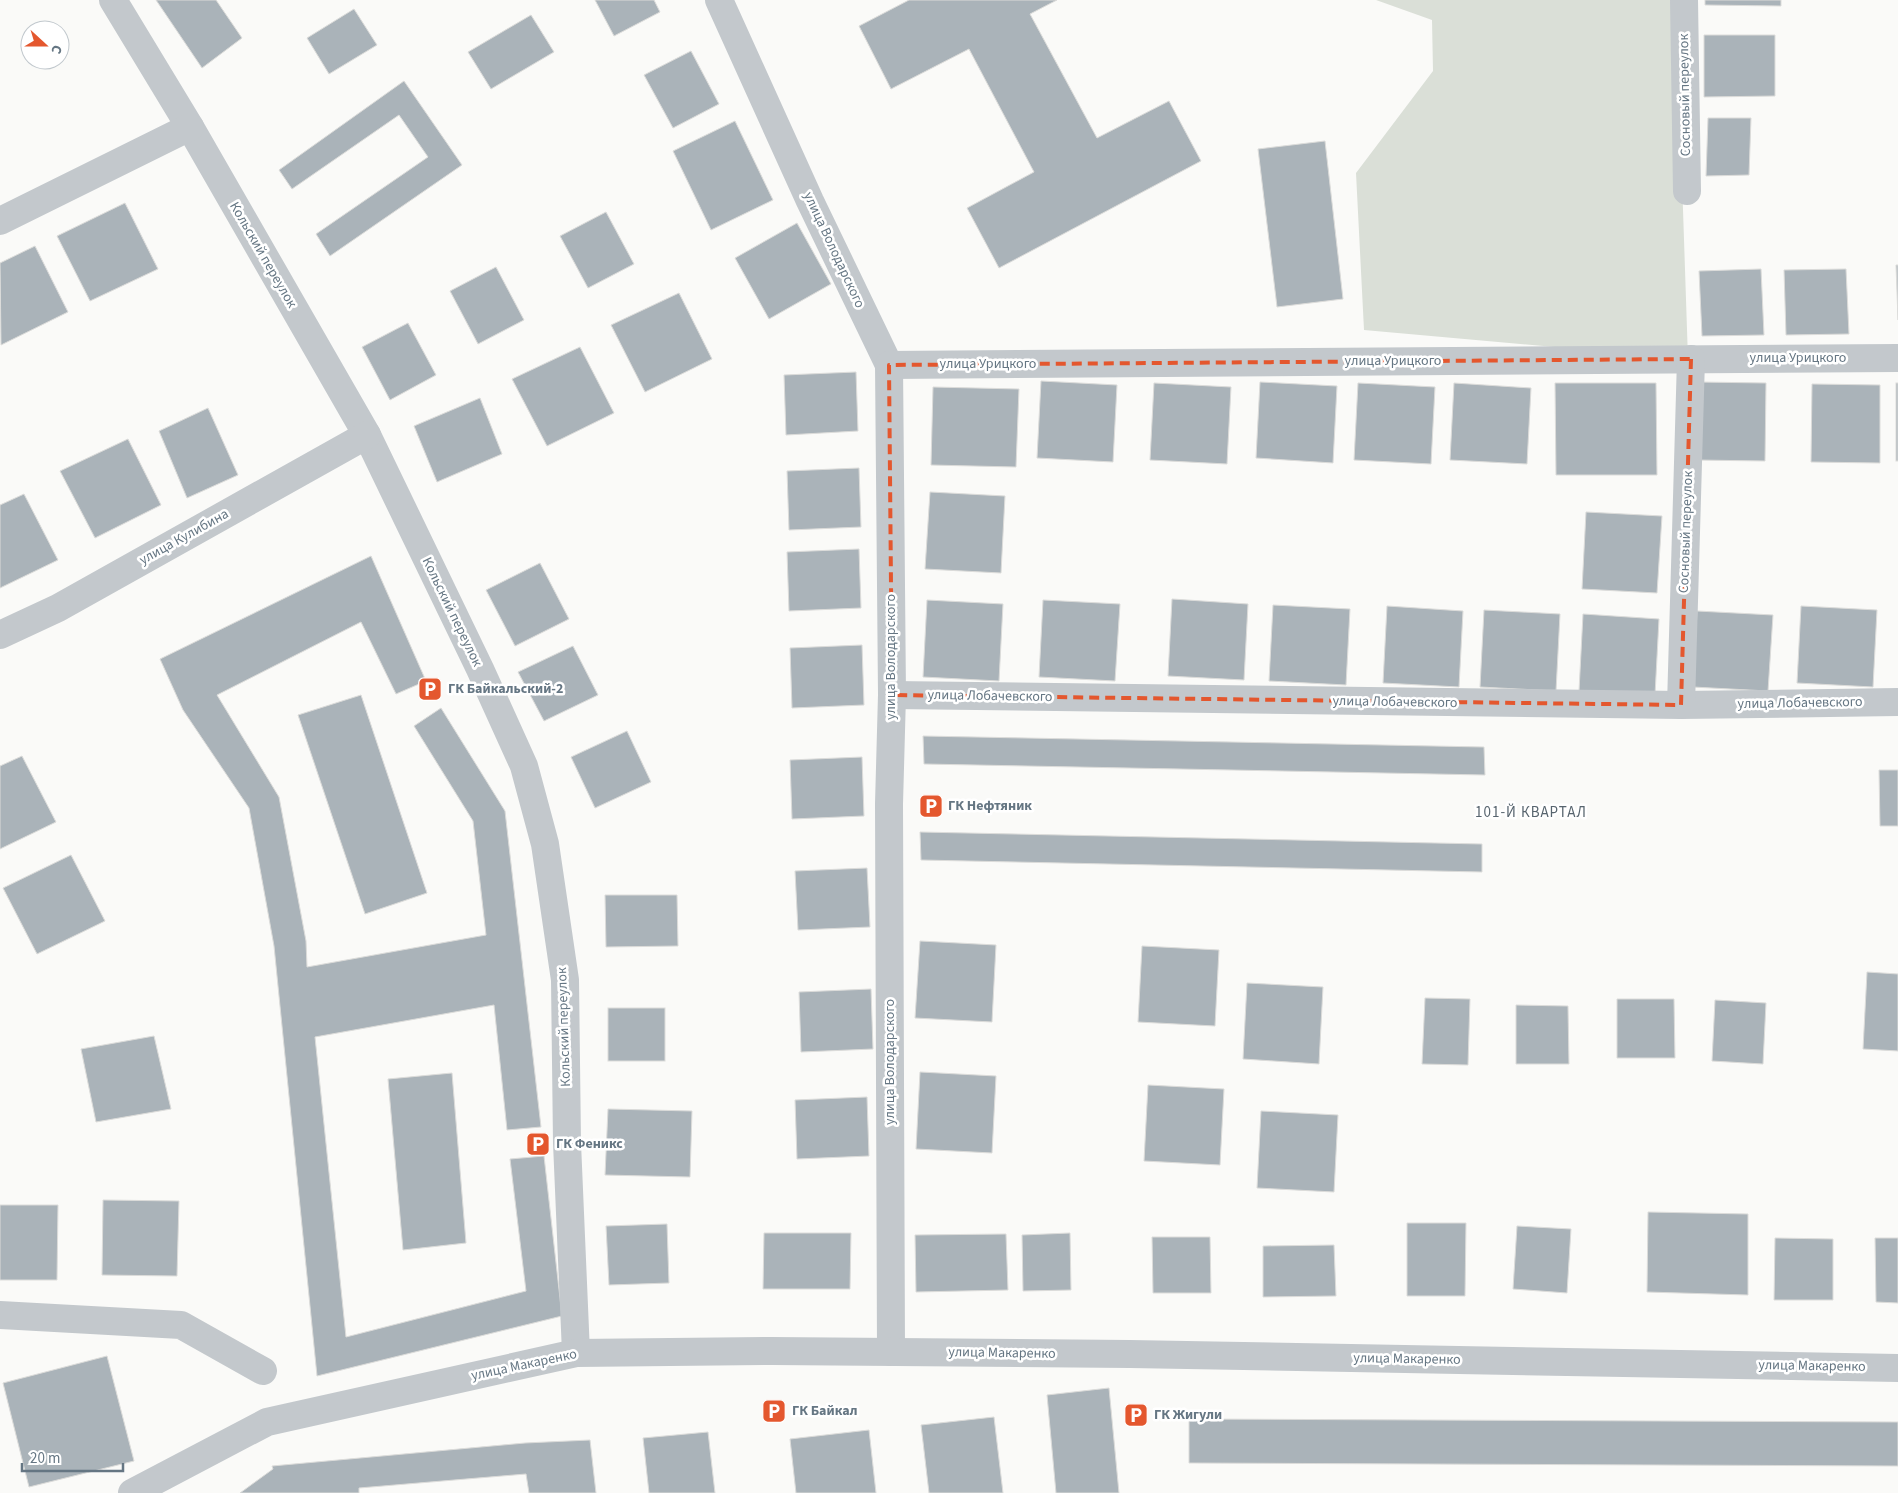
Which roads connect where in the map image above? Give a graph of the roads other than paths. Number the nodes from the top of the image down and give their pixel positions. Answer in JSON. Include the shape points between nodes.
{"nodes":[{"id":1,"x":113,"y":0,"type":"edge"},
{"id":2,"x":720,"y":0,"type":"edge"},
{"id":3,"x":1684,"y":0,"type":"edge"},
{"id":4,"x":190,"y":127,"type":"junction"},
{"id":5,"x":1687,"y":191,"type":"dead end"},
{"id":6,"x":0,"y":221,"type":"edge"},
{"id":7,"x":1898,"y":358,"type":"edge"},
{"id":8,"x":1691,"y":359,"type":"junction"},
{"id":9,"x":889,"y":365,"type":"junction"},
{"id":10,"x":367,"y":435,"type":"junction"},
{"id":11,"x":0,"y":635,"type":"edge"},
{"id":12,"x":892,"y":695,"type":"junction"},
{"id":13,"x":1898,"y":702,"type":"edge"},
{"id":14,"x":1681,"y":705,"type":"junction"},
{"id":15,"x":0,"y":1315,"type":"edge"},
{"id":16,"x":890,"y":1352,"type":"junction"},
{"id":17,"x":576,"y":1353,"type":"junction"},
{"id":18,"x":1898,"y":1368,"type":"edge"},
{"id":19,"x":263,"y":1372,"type":"dead end"},
{"id":20,"x":132,"y":1493,"type":"edge"}],
"edges":[{"from":1,"to":4,"type":"street","name":"Кольский переулок"},
{"from":2,"to":9,"type":"street","name":"улица Володарского"},
{"from":3,"to":5,"type":"street","name":"Сосновый переулок"},
{"from":4,"to":6,"type":"street"},
{"from":4,"to":10,"type":"street","name":"Кольский переулок"},
{"from":7,"to":8,"type":"street","name":"улица Урицкого"},
{"from":8,"to":9,"type":"street","name":"улица Урицкого"},
{"from":8,"to":14,"type":"street","name":"Сосновый переулок"},
{"from":9,"to":12,"type":"street","name":"улица Володарского"},
{"from":10,"to":11,"type":"street","name":"улица Кулибина","via":[[58,608]]},
{"from":10,"to":17,"type":"street","name":"Кольский переулок","via":[[524,766],[545,844],[565,980],[567,1144]]},
{"from":12,"to":14,"type":"street","name":"улица Лобачевского"},
{"from":12,"to":16,"type":"street","name":"улица Володарского"},
{"from":13,"to":14,"type":"street","name":"улица Лобачевского"},
{"from":15,"to":19,"type":"street","via":[[181,1325]]},
{"from":16,"to":17,"type":"street","name":"улица Макаренко"},
{"from":16,"to":18,"type":"street","name":"улица Макаренко"},
{"from":17,"to":20,"type":"street","name":"улица Макаренко","via":[[267,1422]]}]}
